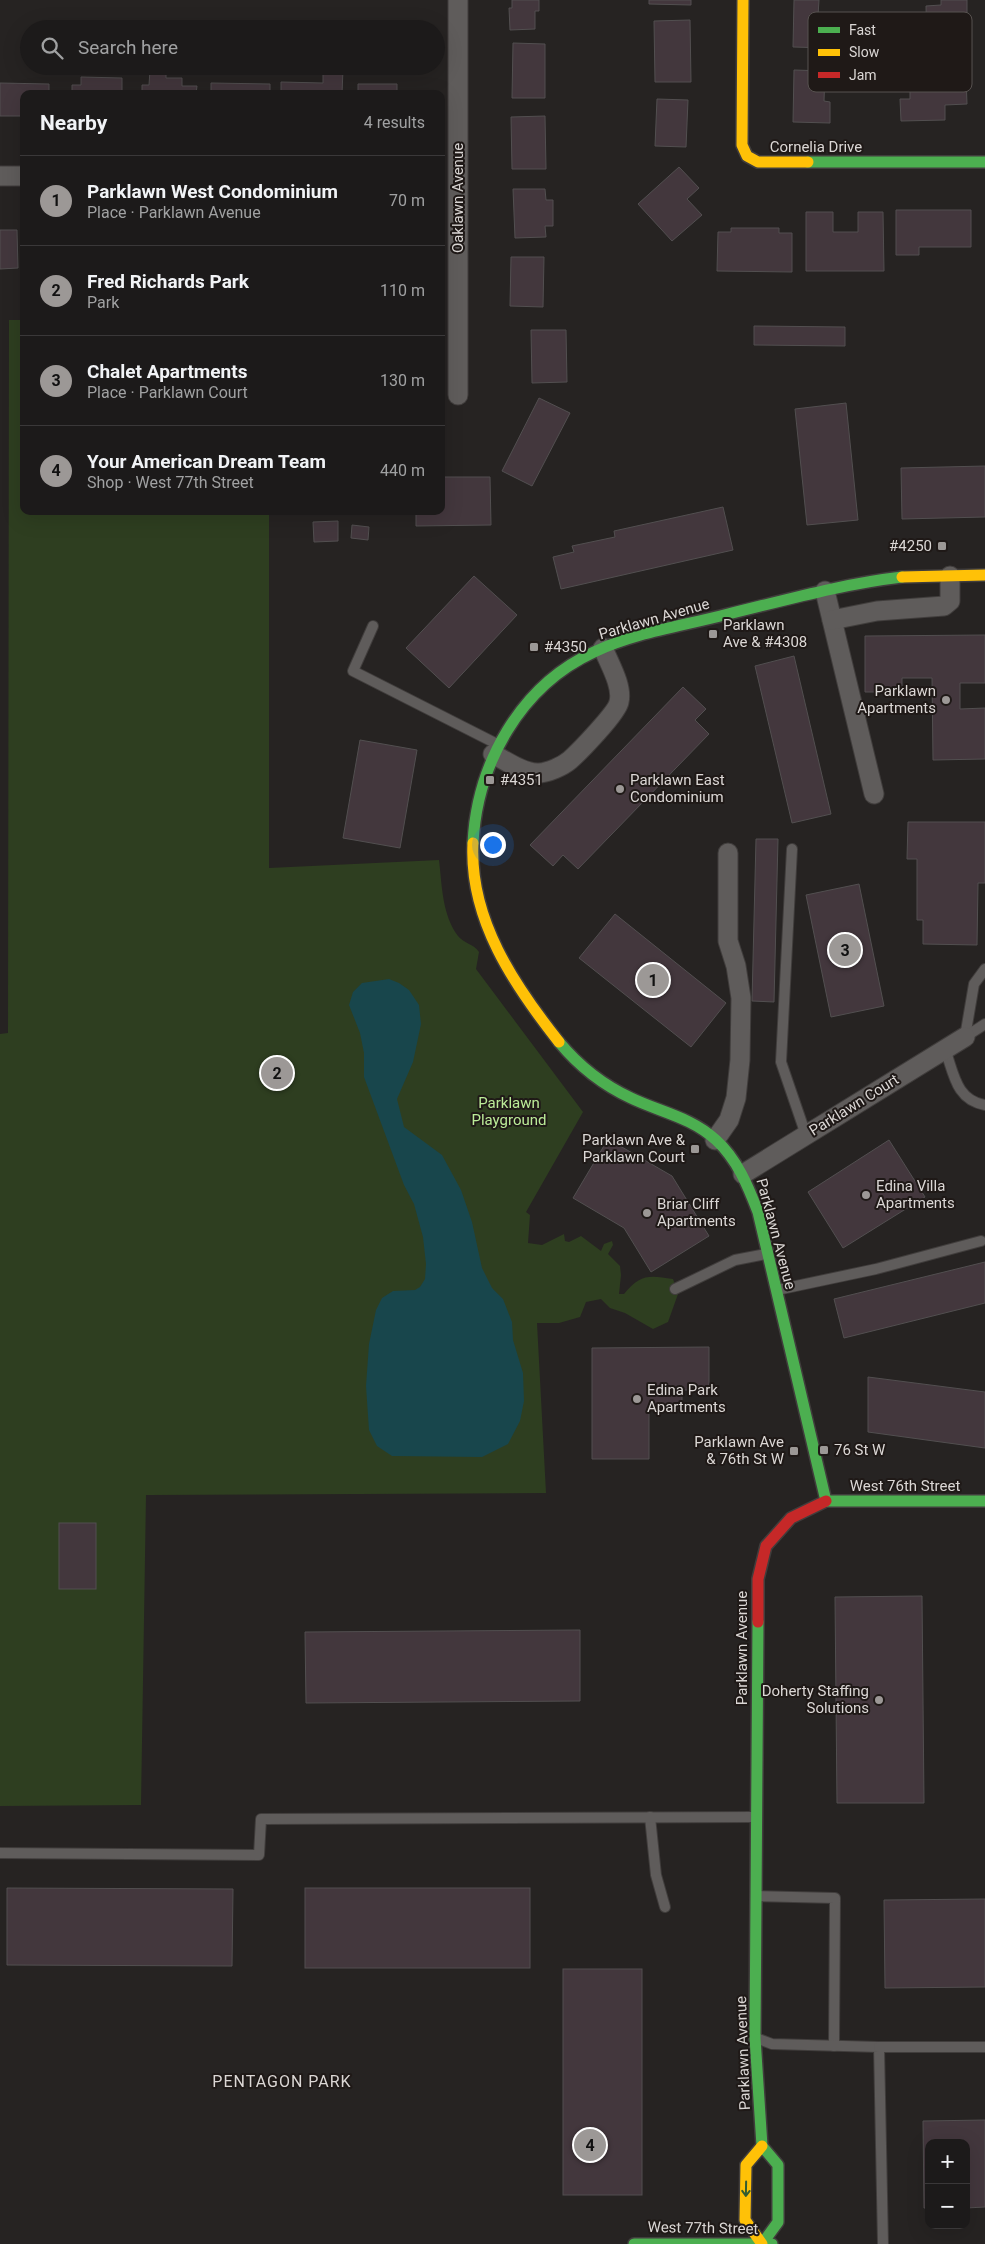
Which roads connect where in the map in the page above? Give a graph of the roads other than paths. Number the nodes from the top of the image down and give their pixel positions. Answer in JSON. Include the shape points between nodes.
{"nodes":[{"id":1,"x":458,"y":0,"type":"edge"},
{"id":2,"x":743,"y":0,"type":"edge"},
{"id":3,"x":985,"y":162,"type":"edge"},
{"id":4,"x":0,"y":176,"type":"edge"},
{"id":5,"x":20,"y":176,"type":"edge"},
{"id":6,"x":450,"y":176,"type":"edge"},
{"id":7,"x":458,"y":395,"type":"dead end"},
{"id":8,"x":985,"y":575,"type":"edge"},
{"id":9,"x":950,"y":576,"type":"junction"},
{"id":10,"x":825,"y":591,"type":"junction"},
{"id":11,"x":832,"y":620,"type":"junction"},
{"id":12,"x":373,"y":626,"type":"dead end"},
{"id":13,"x":603,"y":648,"type":"junction"},
{"id":14,"x":495,"y":749,"type":"junction"},
{"id":15,"x":874,"y":794,"type":"dead end"},
{"id":16,"x":792,"y":848,"type":"dead end"},
{"id":17,"x":728,"y":854,"type":"dead end"},
{"id":18,"x":985,"y":969,"type":"edge"},
{"id":19,"x":985,"y":1024,"type":"edge"},
{"id":20,"x":965,"y":1036,"type":"junction"},
{"id":21,"x":945,"y":1049,"type":"junction"},
{"id":22,"x":985,"y":1105,"type":"edge"},
{"id":23,"x":806,"y":1135,"type":"junction"},
{"id":24,"x":715,"y":1140,"type":"junction"},
{"id":25,"x":743,"y":1174,"type":"junction"},
{"id":26,"x":981,"y":1241,"type":"dead end"},
{"id":27,"x":767,"y":1253,"type":"junction"},
{"id":28,"x":676,"y":1289,"type":"dead end"},
{"id":29,"x":776,"y":1290,"type":"junction"},
{"id":30,"x":826,"y":1501,"type":"junction"},
{"id":31,"x":985,"y":1501,"type":"edge"},
{"id":32,"x":650,"y":1817,"type":"junction"},
{"id":33,"x":757,"y":1817,"type":"junction"},
{"id":34,"x":0,"y":1853,"type":"edge"},
{"id":35,"x":756,"y":1896,"type":"junction"},
{"id":36,"x":665,"y":1907,"type":"dead end"},
{"id":37,"x":755,"y":2038,"type":"junction"},
{"id":38,"x":834,"y":2046,"type":"junction"},
{"id":39,"x":879,"y":2047,"type":"junction"},
{"id":40,"x":985,"y":2047,"type":"edge"},
{"id":41,"x":762,"y":2146,"type":"junction"},
{"id":42,"x":634,"y":2244,"type":"edge"},
{"id":43,"x":762,"y":2244,"type":"edge"},
{"id":44,"x":772,"y":2244,"type":"edge"},
{"id":45,"x":883,"y":2244,"type":"edge"}],
"edges":[{"from":1,"to":6,"type":"street","name":"Oaklawn Avenue"},
{"from":2,"to":3,"type":"street","name":"Cornelia Drive","via":[[742,145],[747,156],[758,162]]},
{"from":4,"to":5,"type":"street"},
{"from":6,"to":7,"type":"street","name":"Oaklawn Avenue"},
{"from":8,"to":9,"type":"street","name":"Parklawn Avenue"},
{"from":9,"to":10,"type":"street","name":"Parklawn Avenue","via":[[894,578]]},
{"from":9,"to":11,"type":"street","via":[[950,601],[944,606],[877,610]]},
{"from":10,"to":11,"type":"street"},
{"from":10,"to":13,"type":"street","name":"Parklawn Avenue","via":[[637,636]]},
{"from":11,"to":15,"type":"street"},
{"from":12,"to":14,"type":"lane","via":[[352,671]]},
{"from":13,"to":14,"type":"street","name":"Parklawn Avenue","via":[[562,670],[531,697]]},
{"from":13,"to":14,"type":"street","via":[[619,689],[619,703],[569,761],[539,773],[523,770]]},
{"from":14,"to":24,"type":"street","name":"Parklawn Avenue","via":[[486,766],[476,806],[472,846],[476,888],[486,927],[506,963],[559,1043],[589,1073],[624,1095],[692,1122]]},
{"from":16,"to":23,"type":"lane","via":[[782,1062]]},
{"from":17,"to":24,"type":"street","via":[[728,941],[741,998],[740,1060],[736,1098],[729,1120]]},
{"from":18,"to":20,"type":"lane","via":[[974,984]]},
{"from":19,"to":20,"type":"lane"},
{"from":20,"to":21,"type":"street","name":"Parklawn Court"},
{"from":21,"to":22,"type":"lane","via":[[961,1093],[974,1103]]},
{"from":21,"to":23,"type":"street","name":"Parklawn Court"},
{"from":23,"to":25,"type":"street","name":"Parklawn Court"},
{"from":24,"to":25,"type":"street","name":"Parklawn Avenue"},
{"from":25,"to":27,"type":"street","name":"Parklawn Avenue","via":[[758,1212]]},
{"from":26,"to":29,"type":"lane","via":[[876,1269]]},
{"from":27,"to":28,"type":"lane","via":[[735,1260]]},
{"from":27,"to":29,"type":"street","name":"Parklawn Avenue"},
{"from":29,"to":30,"type":"street","name":"Parklawn Avenue"},
{"from":30,"to":31,"type":"street","name":"West 76th Street"},
{"from":30,"to":33,"type":"street","name":"Parklawn Avenue","via":[[790,1518],[766,1546],[758,1579]]},
{"from":32,"to":33,"type":"lane"},
{"from":32,"to":34,"type":"lane","via":[[261,1818],[259,1855]]},
{"from":32,"to":36,"type":"lane","via":[[656,1875]]},
{"from":33,"to":35,"type":"street","name":"Parklawn Avenue"},
{"from":35,"to":37,"type":"street","name":"Parklawn Avenue"},
{"from":35,"to":38,"type":"lane","via":[[835,1898]]},
{"from":37,"to":38,"type":"lane","via":[[772,2044]]},
{"from":37,"to":41,"type":"street","name":"Parklawn Avenue"},
{"from":38,"to":39,"type":"lane"},
{"from":39,"to":40,"type":"lane"},
{"from":39,"to":45,"type":"lane"},
{"from":41,"to":43,"type":"street","via":[[778,2165],[778,2222]]},
{"from":41,"to":43,"type":"street","one_way":true,"via":[[746,2165],[745,2220]]},
{"from":42,"to":43,"type":"street","name":"West 77th Street"},
{"from":43,"to":44,"type":"street","name":"West 77th Street"}]}
